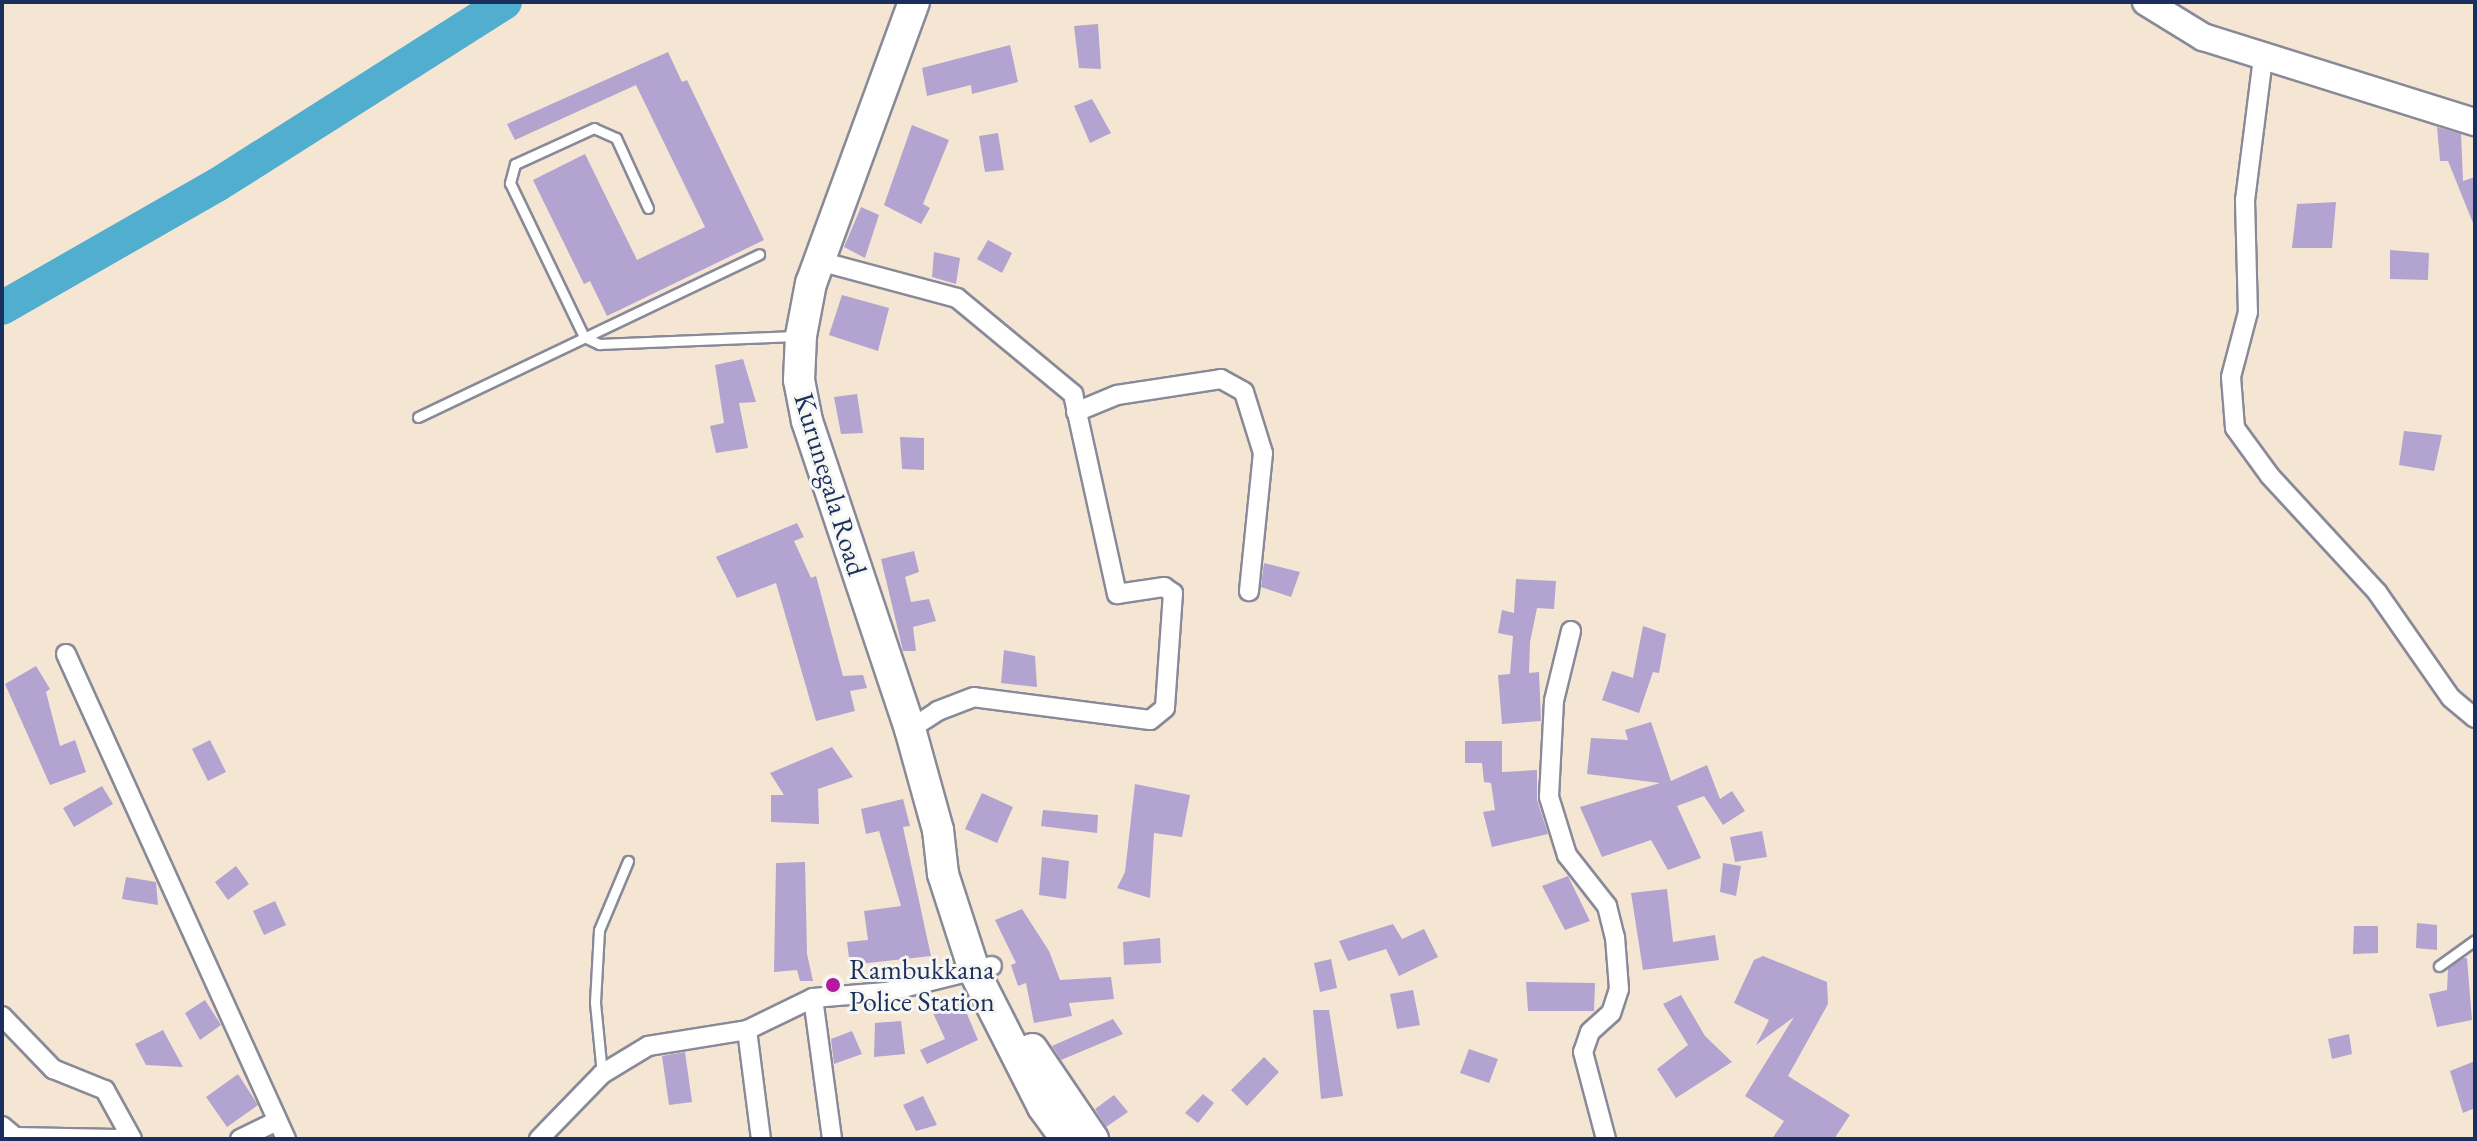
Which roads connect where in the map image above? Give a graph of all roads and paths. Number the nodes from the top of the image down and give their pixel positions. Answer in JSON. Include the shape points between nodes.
{"nodes":[{"id":1,"x":914,"y":2,"type":"edge"},
{"id":2,"x":2146,"y":2,"type":"edge"},
{"id":3,"x":2263,"y":58,"type":"junction"},
{"id":4,"x":2475,"y":122,"type":"edge"},
{"id":5,"x":648,"y":208,"type":"dead end"},
{"id":6,"x":759,"y":254,"type":"dead end"},
{"id":7,"x":819,"y":261,"type":"junction"},
{"id":8,"x":801,"y":336,"type":"junction"},
{"id":9,"x":584,"y":337,"type":"junction"},
{"id":10,"x":1076,"y":412,"type":"junction"},
{"id":11,"x":418,"y":417,"type":"dead end"},
{"id":12,"x":1249,"y":591,"type":"dead end"},
{"id":13,"x":1571,"y":631,"type":"dead end"},
{"id":14,"x":66,"y":654,"type":"dead end"},
{"id":15,"x":2475,"y":718,"type":"edge"},
{"id":16,"x":910,"y":729,"type":"junction"},
{"id":17,"x":628,"y":861,"type":"dead end"},
{"id":18,"x":2475,"y":940,"type":"edge"},
{"id":19,"x":2439,"y":966,"type":"dead end"},
{"id":20,"x":984,"y":969,"type":"junction"},
{"id":21,"x":813,"y":998,"type":"junction"},
{"id":22,"x":2,"y":1016,"type":"edge"},
{"id":23,"x":747,"y":1030,"type":"junction"},
{"id":24,"x":602,"y":1074,"type":"junction"},
{"id":25,"x":277,"y":1121,"type":"junction"},
{"id":26,"x":2,"y":1126,"type":"edge"},
{"id":27,"x":117,"y":1139,"type":"edge"},
{"id":28,"x":132,"y":1139,"type":"edge"},
{"id":29,"x":240,"y":1139,"type":"edge"},
{"id":30,"x":286,"y":1139,"type":"edge"},
{"id":31,"x":539,"y":1139,"type":"edge"},
{"id":32,"x":761,"y":1139,"type":"edge"},
{"id":33,"x":832,"y":1139,"type":"edge"},
{"id":34,"x":1066,"y":1139,"type":"edge"},
{"id":35,"x":1093,"y":1139,"type":"edge"},
{"id":36,"x":1606,"y":1139,"type":"edge"}],
"edges":[{"from":1,"to":7,"type":"main road","name":"Kurunegala Road"},
{"from":2,"to":3,"type":"street","via":[[2203,37]]},
{"from":3,"to":4,"type":"street"},
{"from":3,"to":15,"type":"street","via":[[2245,200],[2248,312],[2231,377],[2235,428],[2270,476],[2377,592],[2451,698]]},
{"from":5,"to":9,"type":"lane","via":[[616,138],[594,128],[515,164],[510,183]]},
{"from":6,"to":9,"type":"lane"},
{"from":7,"to":8,"type":"main road","name":"Kurunegala Road"},
{"from":7,"to":10,"type":"street","via":[[957,298],[1073,394]]},
{"from":8,"to":9,"type":"lane","via":[[599,344]]},
{"from":8,"to":16,"type":"main road","name":"Kurunegala Road","via":[[799,380],[807,421]]},
{"from":9,"to":11,"type":"lane"},
{"from":10,"to":12,"type":"street","via":[[1117,395],[1221,379],[1244,392],[1263,453]]},
{"from":10,"to":16,"type":"street","via":[[1117,594],[1164,587],[1173,593],[1165,708],[1150,720],[974,697]]},
{"from":13,"to":36,"type":"street","via":[[1554,701],[1549,797],[1567,855],[1607,906],[1615,937],[1619,989],[1611,1013],[1590,1032],[1583,1052]]},
{"from":14,"to":25,"type":"street"},
{"from":16,"to":20,"type":"main road","name":"Kurunegala Road"},
{"from":17,"to":24,"type":"lane","via":[[599,930],[595,1002]]},
{"from":18,"to":19,"type":"lane"},
{"from":20,"to":21,"type":"street","via":[[886,992]]},
{"from":20,"to":34,"type":"main road","name":"Kurunegala Road","via":[[1043,1107]]},
{"from":20,"to":35,"type":"main road","name":"Kurunegala Road"},
{"from":21,"to":23,"type":"street"},
{"from":21,"to":33,"type":"street"},
{"from":22,"to":28,"type":"street","via":[[53,1069],[105,1090]]},
{"from":23,"to":24,"type":"street","via":[[648,1046]]},
{"from":23,"to":32,"type":"street"},
{"from":24,"to":31,"type":"street"},
{"from":25,"to":29,"type":"street"},
{"from":25,"to":30,"type":"street"},
{"from":26,"to":27,"type":"street","via":[[15,1137]]}]}
